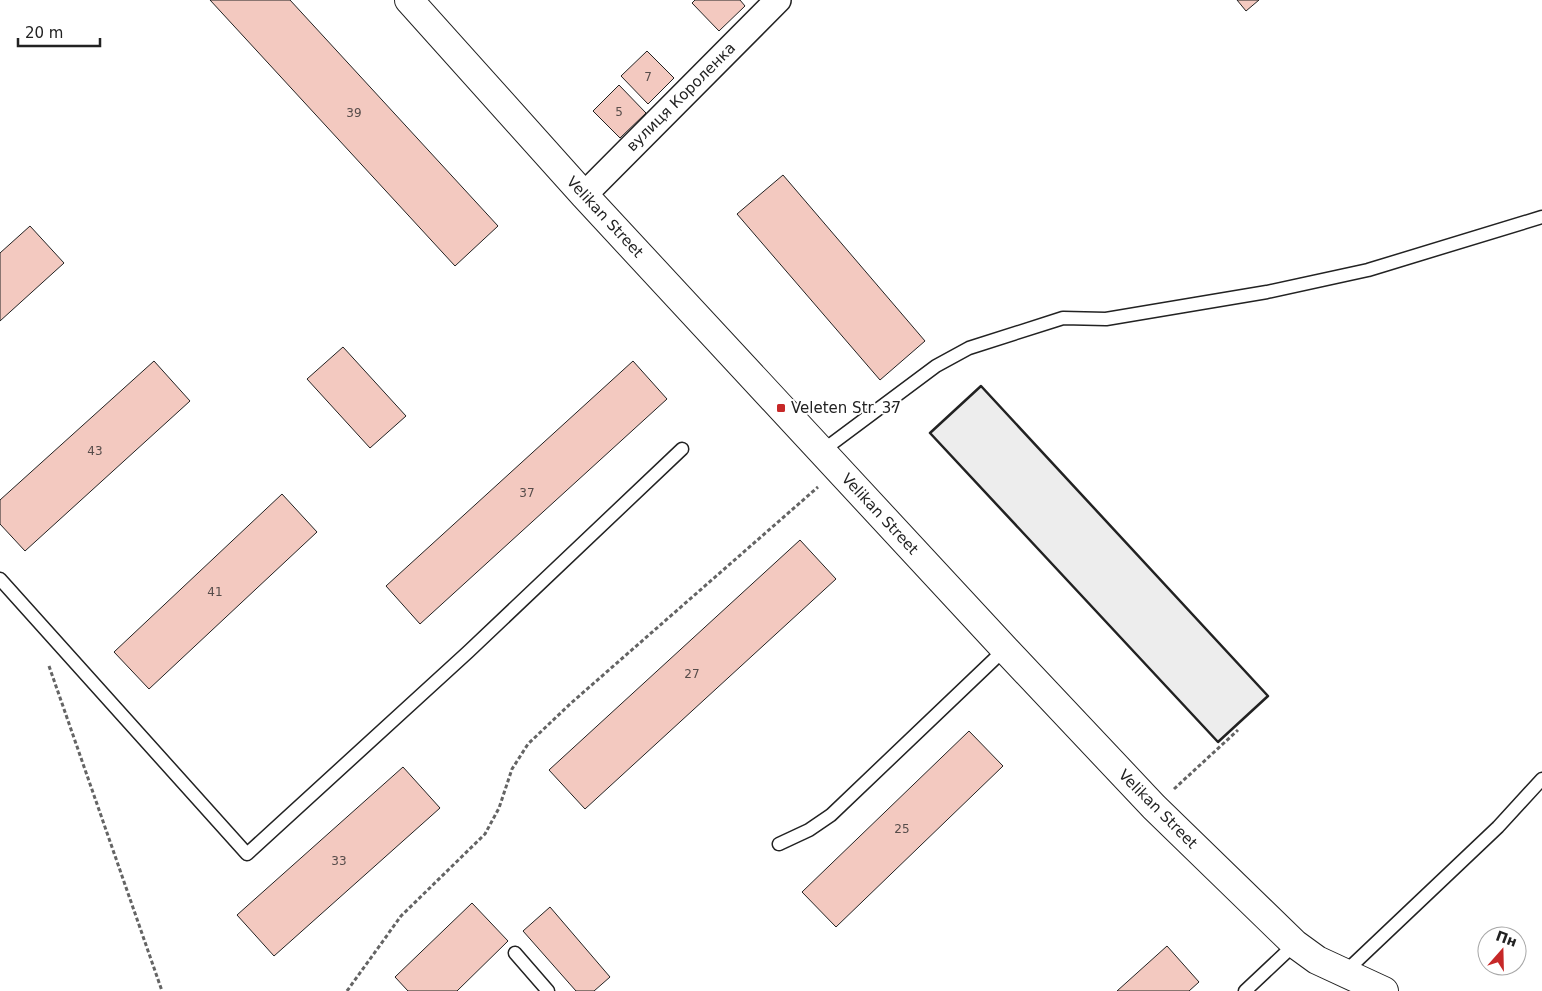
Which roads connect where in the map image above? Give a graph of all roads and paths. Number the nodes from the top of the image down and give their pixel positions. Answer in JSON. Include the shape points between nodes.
{"nodes":[{"id":1,"x":409,"y":0,"type":"edge"},
{"id":2,"x":778,"y":0,"type":"edge"},
{"id":3,"x":584,"y":195,"type":"junction"},
{"id":4,"x":1542,"y":217,"type":"edge"},
{"id":5,"x":682,"y":449,"type":"dead end"},
{"id":6,"x":830,"y":460,"type":"junction"},
{"id":7,"x":0,"y":579,"type":"edge"},
{"id":8,"x":46,"y":630,"type":"junction"},
{"id":9,"x":1006,"y":649,"type":"junction"},
{"id":10,"x":1238,"y":730,"type":"dead end"},
{"id":11,"x":1542,"y":779,"type":"edge"},
{"id":12,"x":1154,"y":806,"type":"junction"},
{"id":13,"x":779,"y":844,"type":"dead end"},
{"id":14,"x":1295,"y":944,"type":"junction"},
{"id":15,"x":515,"y":953,"type":"dead end"},
{"id":16,"x":1344,"y":973,"type":"junction"},
{"id":17,"x":162,"y":991,"type":"edge"},
{"id":18,"x":347,"y":991,"type":"edge"},
{"id":19,"x":548,"y":991,"type":"edge"},
{"id":20,"x":1245,"y":991,"type":"edge"},
{"id":21,"x":1384,"y":991,"type":"edge"}],
"edges":[{"from":1,"to":3,"type":"street","name":"Velikan Street"},
{"from":2,"to":3,"type":"street","name":"вулиця Короленка"},
{"from":3,"to":6,"type":"street","name":"Velikan Street"},
{"from":4,"to":6,"type":"lane","via":[[1368,270],[1267,292],[1106,320],[1062,318],[978,345],[936,366]]},
{"from":5,"to":8,"type":"lane","via":[[468,652],[247,854]]},
{"from":6,"to":9,"type":"street","name":"Velikan Street"},
{"from":6,"to":18,"type":"path","via":[[528,744],[512,770],[499,808],[485,834],[401,916]]},
{"from":7,"to":8,"type":"lane"},
{"from":8,"to":17,"type":"path","via":[[50,670]]},
{"from":9,"to":12,"type":"street","name":"Velikan Street"},
{"from":9,"to":13,"type":"lane","via":[[832,815]]},
{"from":10,"to":12,"type":"path"},
{"from":11,"to":16,"type":"lane","via":[[1498,827]]},
{"from":12,"to":14,"type":"street","name":"Velikan Street"},
{"from":14,"to":16,"type":"street","name":"Velikan Street","via":[[1317,960]]},
{"from":14,"to":20,"type":"lane"},
{"from":15,"to":19,"type":"lane"},
{"from":16,"to":21,"type":"street","name":"Velikan Street"}]}
